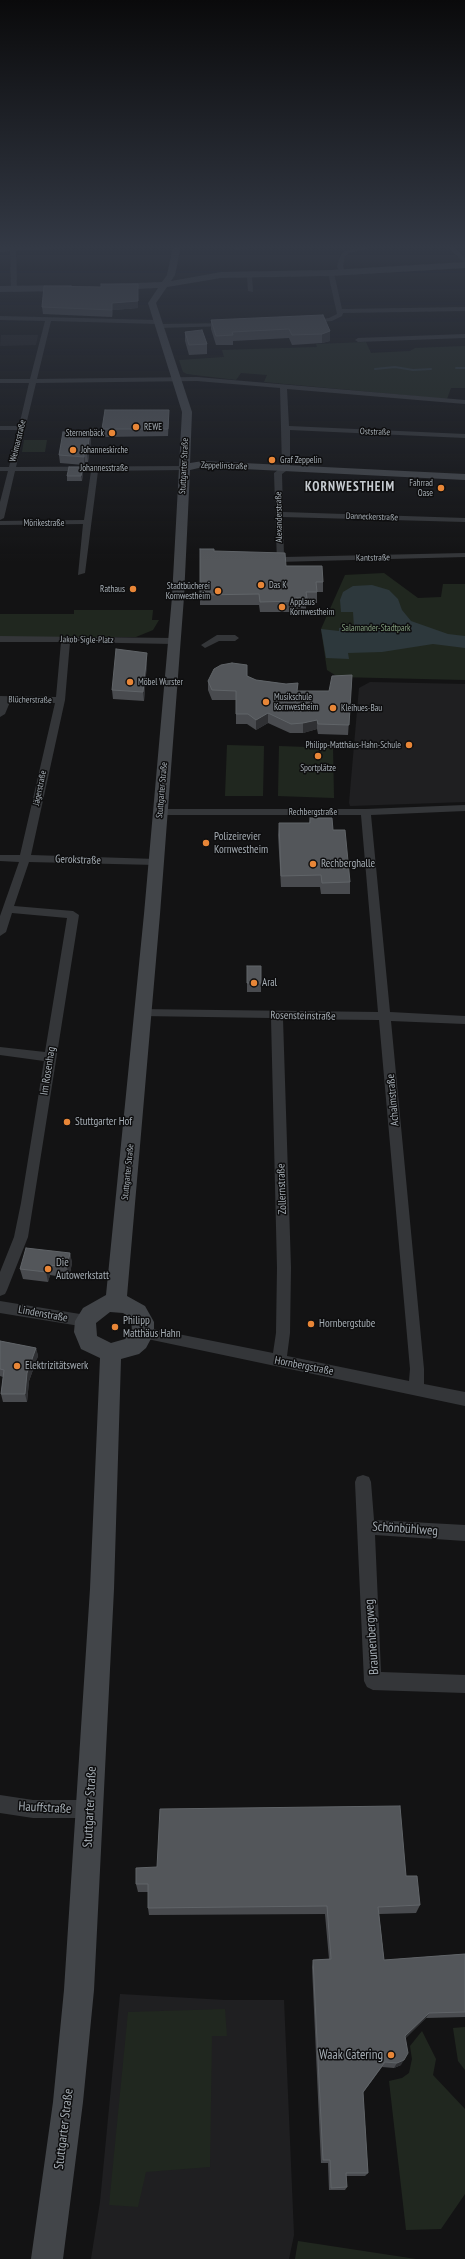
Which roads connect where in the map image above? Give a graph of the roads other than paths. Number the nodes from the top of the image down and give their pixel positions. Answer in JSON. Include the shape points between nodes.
{"nodes":[{"id":1,"x":40,"y":351,"type":"edge"},
{"id":2,"x":167,"y":351,"type":"edge"},
{"id":3,"x":177,"y":379,"type":"junction"},
{"id":4,"x":32,"y":380,"type":"junction"},
{"id":5,"x":0,"y":381,"type":"edge"},
{"id":6,"x":283,"y":387,"type":"junction"},
{"id":7,"x":464,"y":402,"type":"edge"},
{"id":8,"x":465,"y":410,"type":"edge"},
{"id":9,"x":0,"y":428,"type":"edge"},
{"id":10,"x":22,"y":428,"type":"junction"},
{"id":11,"x":286,"y":428,"type":"junction"},
{"id":12,"x":465,"y":436,"type":"edge"},
{"id":13,"x":95,"y":468,"type":"junction"},
{"id":14,"x":184,"y":468,"type":"junction"},
{"id":15,"x":0,"y":469,"type":"edge"},
{"id":16,"x":12,"y":469,"type":"junction"},
{"id":17,"x":282,"y":471,"type":"junction"},
{"id":18,"x":465,"y":477,"type":"edge"},
{"id":19,"x":465,"y":483,"type":"edge"},
{"id":20,"x":278,"y":514,"type":"junction"},
{"id":21,"x":0,"y":518,"type":"edge"},
{"id":22,"x":465,"y":520,"type":"edge"},
{"id":23,"x":88,"y":522,"type":"junction"},
{"id":24,"x":0,"y":523,"type":"edge"},
{"id":25,"x":465,"y":555,"type":"edge"},
{"id":26,"x":280,"y":560,"type":"joint"},
{"id":27,"x":81,"y":573,"type":"dead end"},
{"id":28,"x":235,"y":638,"type":"dead end"},
{"id":29,"x":0,"y":639,"type":"edge"},
{"id":30,"x":66,"y":640,"type":"junction"},
{"id":31,"x":173,"y":642,"type":"junction"},
{"id":32,"x":205,"y":645,"type":"dead end"},
{"id":33,"x":3,"y":699,"type":"edge"},
{"id":34,"x":60,"y":700,"type":"junction"},
{"id":35,"x":0,"y":714,"type":"edge"},
{"id":36,"x":465,"y":808,"type":"edge"},
{"id":37,"x":160,"y":812,"type":"junction"},
{"id":38,"x":366,"y":812,"type":"junction"},
{"id":39,"x":0,"y":858,"type":"edge"},
{"id":40,"x":25,"y":859,"type":"junction"},
{"id":41,"x":156,"y":862,"type":"junction"},
{"id":42,"x":8,"y":909,"type":"junction"},
{"id":43,"x":0,"y":932,"type":"edge"},
{"id":44,"x":142,"y":1012,"type":"junction"},
{"id":45,"x":277,"y":1016,"type":"junction"},
{"id":46,"x":385,"y":1016,"type":"junction"},
{"id":47,"x":465,"y":1020,"type":"edge"},
{"id":48,"x":0,"y":1051,"type":"edge"},
{"id":49,"x":51,"y":1057,"type":"junction"},
{"id":50,"x":0,"y":1290,"type":"edge"},
{"id":51,"x":116,"y":1303,"type":"junction"},
{"id":52,"x":0,"y":1307,"type":"edge"},
{"id":53,"x":86,"y":1321,"type":"junction"},
{"id":54,"x":143,"y":1332,"type":"junction"},
{"id":55,"x":111,"y":1352,"type":"junction"},
{"id":56,"x":279,"y":1362,"type":"junction"},
{"id":57,"x":416,"y":1389,"type":"junction"},
{"id":58,"x":465,"y":1399,"type":"edge"},
{"id":59,"x":363,"y":1482,"type":"dead end"},
{"id":60,"x":366,"y":1527,"type":"junction"},
{"id":61,"x":465,"y":1533,"type":"edge"},
{"id":62,"x":465,"y":1684,"type":"edge"},
{"id":63,"x":0,"y":1804,"type":"edge"},
{"id":64,"x":89,"y":1809,"type":"junction"},
{"id":65,"x":47,"y":2259,"type":"edge"}],
"edges":[{"from":1,"to":4,"type":"street","name":"Weimarstraße"},
{"from":2,"to":3,"type":"main road","name":"Stuttgarter Straße"},
{"from":3,"to":4,"type":"street"},
{"from":3,"to":6,"type":"street"},
{"from":3,"to":14,"type":"main road","name":"Stuttgarter Straße","via":[[187,412]]},
{"from":4,"to":5,"type":"street"},
{"from":4,"to":10,"type":"street","name":"Weimarstraße"},
{"from":6,"to":7,"type":"street"},
{"from":6,"to":11,"type":"street","name":"Alexanderstraße"},
{"from":7,"to":8,"type":"street"},
{"from":9,"to":10,"type":"street"},
{"from":10,"to":16,"type":"street","name":"Weimarstraße"},
{"from":11,"to":12,"type":"street","name":"Oststraße"},
{"from":11,"to":17,"type":"street","name":"Alexanderstraße"},
{"from":13,"to":14,"type":"street","name":"Johannesstraße"},
{"from":13,"to":16,"type":"street","name":"Johannesstraße"},
{"from":13,"to":23,"type":"street"},
{"from":14,"to":17,"type":"main road","name":"Zeppelinstraße"},
{"from":14,"to":31,"type":"main road","name":"Stuttgarter Straße","via":[[178,597]]},
{"from":15,"to":16,"type":"street","name":"Johannesstraße"},
{"from":16,"to":21,"type":"street","name":"Weimarstraße"},
{"from":17,"to":18,"type":"main road","name":"Zeppelinstraße"},
{"from":17,"to":19,"type":"main road","name":"Zeppelinstraße"},
{"from":17,"to":20,"type":"street","name":"Alexanderstraße"},
{"from":20,"to":22,"type":"street","name":"Danneckerstraße"},
{"from":20,"to":26,"type":"street","name":"Alexanderstraße"},
{"from":23,"to":24,"type":"street","name":"Mörikestraße"},
{"from":23,"to":27,"type":"street"},
{"from":25,"to":26,"type":"street","name":"Kantstraße"},
{"from":28,"to":32,"type":"street","via":[[217,638]]},
{"from":29,"to":30,"type":"street","name":"Jakob-Sigle-Platz"},
{"from":30,"to":31,"type":"street","name":"Jakob-Sigle-Platz"},
{"from":30,"to":34,"type":"street","name":"Jägerstraße"},
{"from":31,"to":37,"type":"main road","name":"Stuttgarter Straße"},
{"from":33,"to":34,"type":"street","name":"Blücherstraße"},
{"from":33,"to":35,"type":"street"},
{"from":34,"to":40,"type":"street","name":"Jägerstraße"},
{"from":36,"to":38,"type":"street","name":"Rechbergstraße"},
{"from":37,"to":38,"type":"street","name":"Rechbergstraße"},
{"from":37,"to":41,"type":"main road","name":"Stuttgarter Straße"},
{"from":38,"to":46,"type":"street","name":"Achalmstraße"},
{"from":39,"to":40,"type":"street","name":"Gerokstraße"},
{"from":40,"to":41,"type":"street","name":"Gerokstraße"},
{"from":40,"to":42,"type":"street","name":"Jägerstraße"},
{"from":41,"to":44,"type":"main road","name":"Stuttgarter Straße"},
{"from":42,"to":43,"type":"street","name":"Jägerstraße"},
{"from":42,"to":49,"type":"street","name":"Im Rosenhag","via":[[73,915]]},
{"from":44,"to":45,"type":"street","name":"Rosensteinstraße"},
{"from":44,"to":51,"type":"main road","name":"Stuttgarter Straße"},
{"from":45,"to":46,"type":"street","name":"Rosensteinstraße"},
{"from":45,"to":56,"type":"street","name":"Zollernstraße","via":[[284,1268],[283,1334]]},
{"from":46,"to":47,"type":"street","name":"Rosensteinstraße"},
{"from":46,"to":57,"type":"street","name":"Achalmstraße","via":[[417,1369]]},
{"from":48,"to":49,"type":"street"},
{"from":49,"to":50,"type":"street","name":"Im Rosenhag","via":[[21,1237]]},
{"from":51,"to":53,"type":"main road","via":[[98,1308]]},
{"from":51,"to":54,"type":"main road","via":[[128,1305],[138,1312],[143,1322]]},
{"from":52,"to":53,"type":"street","name":"Lindenstraße"},
{"from":53,"to":55,"type":"main road","via":[[85,1332],[89,1342],[98,1350]]},
{"from":54,"to":55,"type":"main road","via":[[131,1347]]},
{"from":54,"to":56,"type":"street","name":"Hornbergstraße"},
{"from":55,"to":64,"type":"main road","name":"Stuttgarter Straße","via":[[103,1582]]},
{"from":56,"to":57,"type":"street","name":"Hornbergstraße"},
{"from":57,"to":58,"type":"street","name":"Hornbergstraße"},
{"from":59,"to":60,"type":"street","name":"Schönbühlweg"},
{"from":60,"to":61,"type":"street","name":"Schönbühlweg"},
{"from":60,"to":62,"type":"street","name":"Braunenbergweg","via":[[373,1681]]},
{"from":63,"to":64,"type":"street","name":"Hauffstraße","via":[[33,1809]]},
{"from":64,"to":65,"type":"main road","name":"Stuttgarter Straße","via":[[79,1990],[68,2102]]}]}
